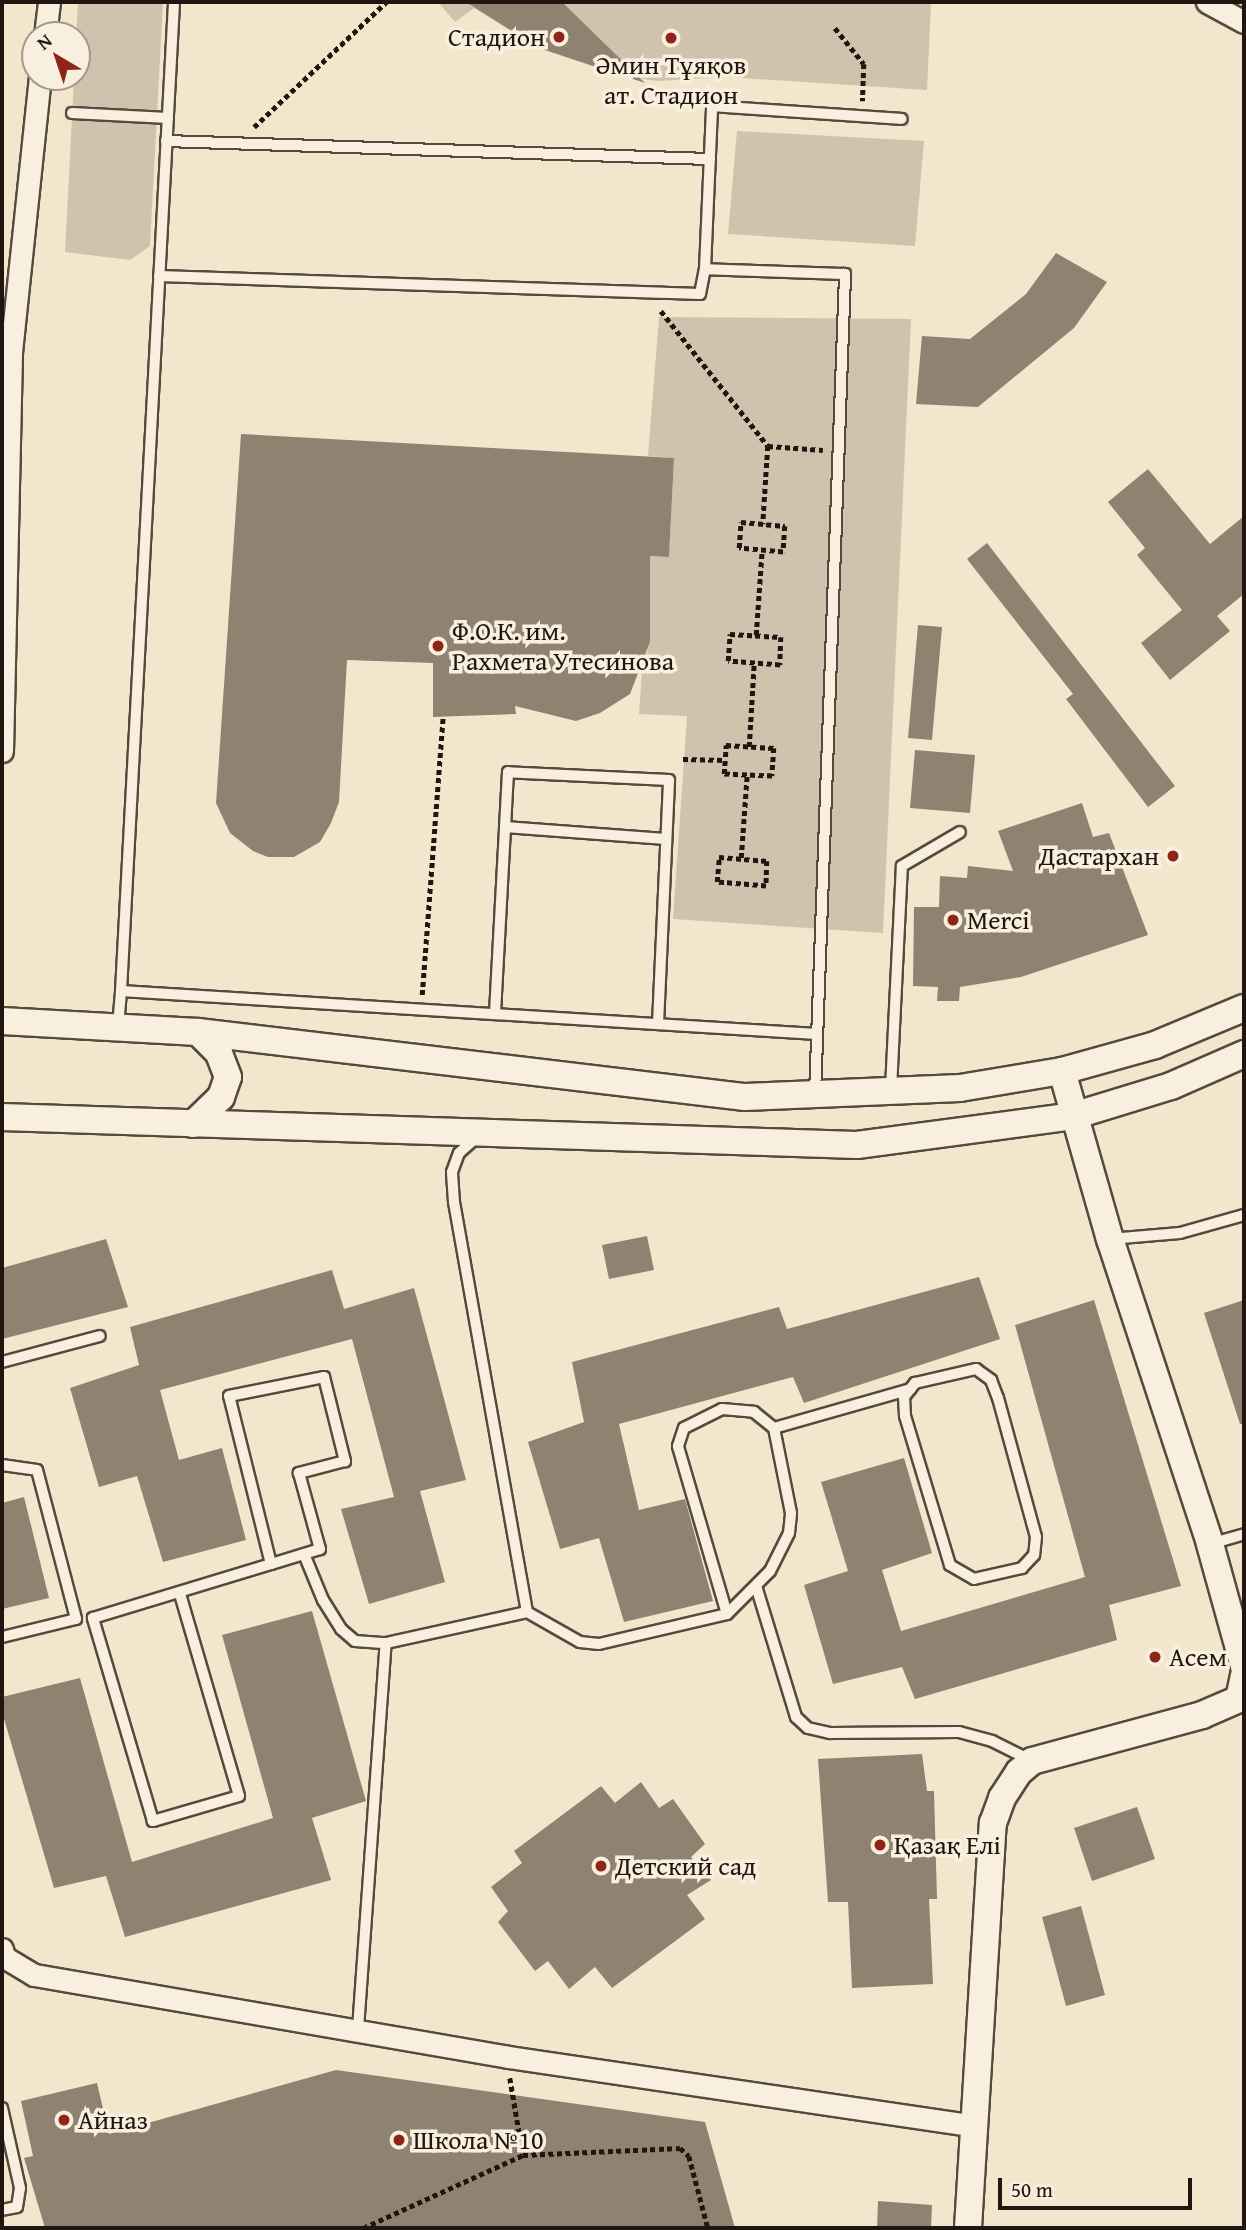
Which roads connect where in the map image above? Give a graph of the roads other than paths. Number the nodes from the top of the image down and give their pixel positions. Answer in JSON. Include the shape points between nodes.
{"nodes":[{"id":1,"x":48,"y":2,"type":"edge"},
{"id":2,"x":174,"y":2,"type":"edge"},
{"id":3,"x":1207,"y":2,"type":"edge"},
{"id":4,"x":46,"y":21,"type":"edge"},
{"id":5,"x":1244,"y":22,"type":"edge"},
{"id":6,"x":38,"y":91,"type":"edge"},
{"id":7,"x":72,"y":113,"type":"dead end"},
{"id":8,"x":168,"y":118,"type":"junction"},
{"id":9,"x":902,"y":120,"type":"dead end"},
{"id":10,"x":166,"y":141,"type":"junction"},
{"id":11,"x":710,"y":159,"type":"junction"},
{"id":12,"x":705,"y":269,"type":"junction"},
{"id":13,"x":159,"y":276,"type":"junction"},
{"id":14,"x":6,"y":351,"type":"edge"},
{"id":15,"x":3,"y":728,"type":"edge"},
{"id":16,"x":2,"y":751,"type":"edge"},
{"id":17,"x":505,"y":827,"type":"junction"},
{"id":18,"x":960,"y":832,"type":"dead end"},
{"id":19,"x":666,"y":839,"type":"junction"},
{"id":20,"x":121,"y":991,"type":"junction"},
{"id":21,"x":1244,"y":1008,"type":"edge"},
{"id":22,"x":495,"y":1013,"type":"junction"},
{"id":23,"x":2,"y":1021,"type":"edge"},
{"id":24,"x":658,"y":1024,"type":"junction"},
{"id":25,"x":117,"y":1029,"type":"junction"},
{"id":26,"x":198,"y":1032,"type":"junction"},
{"id":27,"x":817,"y":1034,"type":"junction"},
{"id":28,"x":1244,"y":1054,"type":"edge"},
{"id":29,"x":1062,"y":1071,"type":"junction"},
{"id":30,"x":891,"y":1091,"type":"junction"},
{"id":31,"x":815,"y":1094,"type":"junction"},
{"id":32,"x":1073,"y":1116,"type":"junction"},
{"id":33,"x":2,"y":1117,"type":"edge"},
{"id":34,"x":193,"y":1124,"type":"junction"},
{"id":35,"x":484,"y":1131,"type":"junction"},
{"id":36,"x":1244,"y":1215,"type":"edge"},
{"id":37,"x":1110,"y":1239,"type":"junction"},
{"id":38,"x":100,"y":1336,"type":"dead end"},
{"id":39,"x":2,"y":1362,"type":"edge"},
{"id":40,"x":911,"y":1389,"type":"junction"},
{"id":41,"x":774,"y":1428,"type":"junction"},
{"id":42,"x":2,"y":1465,"type":"edge"},
{"id":43,"x":1244,"y":1534,"type":"edge"},
{"id":44,"x":1210,"y":1544,"type":"junction"},
{"id":45,"x":304,"y":1554,"type":"junction"},
{"id":46,"x":271,"y":1564,"type":"junction"},
{"id":47,"x":756,"y":1586,"type":"junction"},
{"id":48,"x":180,"y":1594,"type":"junction"},
{"id":49,"x":527,"y":1612,"type":"junction"},
{"id":50,"x":727,"y":1614,"type":"junction"},
{"id":51,"x":93,"y":1618,"type":"junction"},
{"id":52,"x":76,"y":1619,"type":"junction"},
{"id":53,"x":2,"y":1637,"type":"edge"},
{"id":54,"x":386,"y":1643,"type":"junction"},
{"id":55,"x":1243,"y":1676,"type":"edge"},
{"id":56,"x":1032,"y":1761,"type":"junction"},
{"id":57,"x":2,"y":1957,"type":"edge"},
{"id":58,"x":358,"y":2029,"type":"junction"},
{"id":59,"x":2,"y":2108,"type":"edge"},
{"id":60,"x":975,"y":2126,"type":"junction"},
{"id":61,"x":2,"y":2210,"type":"edge"},
{"id":62,"x":968,"y":2228,"type":"edge"}],
"edges":[{"from":1,"to":4,"type":"street"},
{"from":2,"to":8,"type":"lane"},
{"from":3,"to":5,"type":"street"},
{"from":6,"to":14,"type":"street"},
{"from":7,"to":8,"type":"lane"},
{"from":8,"to":10,"type":"lane"},
{"from":9,"to":11,"type":"lane","via":[[712,106]]},
{"from":10,"to":11,"type":"lane"},
{"from":10,"to":13,"type":"lane"},
{"from":11,"to":12,"type":"lane"},
{"from":12,"to":13,"type":"lane","via":[[700,294]]},
{"from":12,"to":27,"type":"lane","via":[[845,274]]},
{"from":13,"to":20,"type":"lane"},
{"from":14,"to":15,"type":"street"},
{"from":15,"to":16,"type":"street"},
{"from":17,"to":19,"type":"lane"},
{"from":17,"to":19,"type":"lane","via":[[508,772],[669,780]]},
{"from":17,"to":22,"type":"lane"},
{"from":18,"to":30,"type":"lane","via":[[902,866]]},
{"from":19,"to":24,"type":"lane"},
{"from":20,"to":22,"type":"lane"},
{"from":20,"to":25,"type":"lane"},
{"from":21,"to":29,"type":"street","via":[[1155,1045]]},
{"from":22,"to":24,"type":"lane"},
{"from":23,"to":25,"type":"street"},
{"from":24,"to":27,"type":"lane"},
{"from":25,"to":26,"type":"street"},
{"from":26,"to":31,"type":"street","via":[[745,1097]]},
{"from":26,"to":34,"type":"street","via":[[219,1053],[228,1077],[221,1097]]},
{"from":27,"to":31,"type":"lane"},
{"from":28,"to":32,"type":"street","via":[[1171,1086]]},
{"from":29,"to":30,"type":"street","via":[[960,1088]]},
{"from":29,"to":32,"type":"street"},
{"from":30,"to":31,"type":"street"},
{"from":32,"to":35,"type":"street","via":[[857,1145]]},
{"from":32,"to":37,"type":"street"},
{"from":33,"to":34,"type":"street"},
{"from":34,"to":35,"type":"street"},
{"from":35,"to":49,"type":"lane","via":[[459,1153],[452,1172],[454,1202]]},
{"from":36,"to":37,"type":"lane","via":[[1180,1233]]},
{"from":37,"to":44,"type":"street"},
{"from":38,"to":39,"type":"lane"},
{"from":40,"to":40,"type":"lane","via":[[905,1397],[905,1416],[950,1565],[974,1579],[1022,1567],[1034,1555],[1035,1521],[991,1380],[976,1368],[915,1383]]},
{"from":40,"to":41,"type":"lane"},
{"from":41,"to":47,"type":"lane","via":[[791,1513],[789,1533],[770,1571]]},
{"from":41,"to":50,"type":"lane","via":[[754,1412],[722,1409],[684,1428],[678,1446]]},
{"from":42,"to":52,"type":"lane","via":[[37,1470]]},
{"from":43,"to":44,"type":"lane"},
{"from":44,"to":55,"type":"street"},
{"from":45,"to":46,"type":"lane"},
{"from":45,"to":46,"type":"lane","via":[[320,1549],[299,1472],[345,1461],[324,1377],[229,1396]]},
{"from":45,"to":54,"type":"lane","via":[[341,1629],[355,1641]]},
{"from":46,"to":48,"type":"lane"},
{"from":47,"to":50,"type":"lane"},
{"from":47,"to":56,"type":"lane","via":[[796,1717],[808,1728],[830,1733],[959,1732],[992,1741]]},
{"from":48,"to":51,"type":"lane"},
{"from":48,"to":51,"type":"lane","via":[[239,1796],[153,1821]]},
{"from":49,"to":50,"type":"lane","via":[[580,1642],[599,1644]]},
{"from":49,"to":54,"type":"lane"},
{"from":51,"to":52,"type":"lane"},
{"from":52,"to":53,"type":"lane"},
{"from":54,"to":58,"type":"lane"},
{"from":55,"to":56,"type":"street","via":[[1202,1715]]},
{"from":56,"to":60,"type":"street","via":[[1011,1782],[993,1823]]},
{"from":57,"to":58,"type":"street","via":[[34,1975]]},
{"from":58,"to":60,"type":"street","via":[[508,2057]]},
{"from":59,"to":61,"type":"lane","via":[[20,2188],[18,2207]]},
{"from":60,"to":62,"type":"street"}]}
